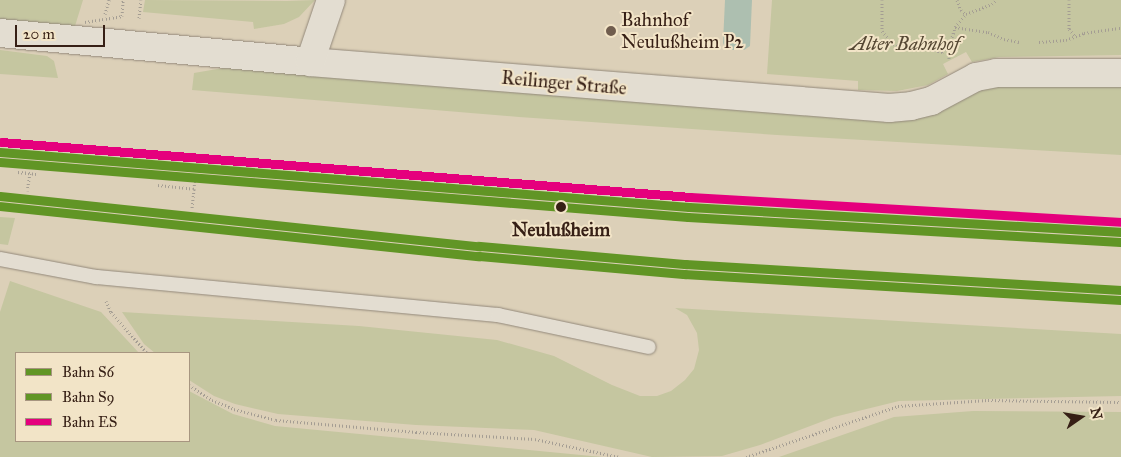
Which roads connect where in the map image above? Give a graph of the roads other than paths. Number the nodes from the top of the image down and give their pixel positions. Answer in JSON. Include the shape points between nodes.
{"nodes":[{"id":1,"x":331,"y":0,"type":"edge"},
{"id":2,"x":0,"y":33,"type":"edge"},
{"id":3,"x":310,"y":62,"type":"junction"},
{"id":4,"x":1121,"y":73,"type":"edge"},
{"id":5,"x":0,"y":259,"type":"edge"},
{"id":6,"x":649,"y":347,"type":"dead end"}],
"edges":[{"from":1,"to":3,"type":"street"},
{"from":2,"to":3,"type":"street","name":"Reilinger Straße"},
{"from":3,"to":4,"type":"street","name":"Reilinger Straße","via":[[889,108],[931,101],[976,76],[996,73]]},
{"from":5,"to":6,"type":"lane","via":[[96,277],[498,315]]}]}
